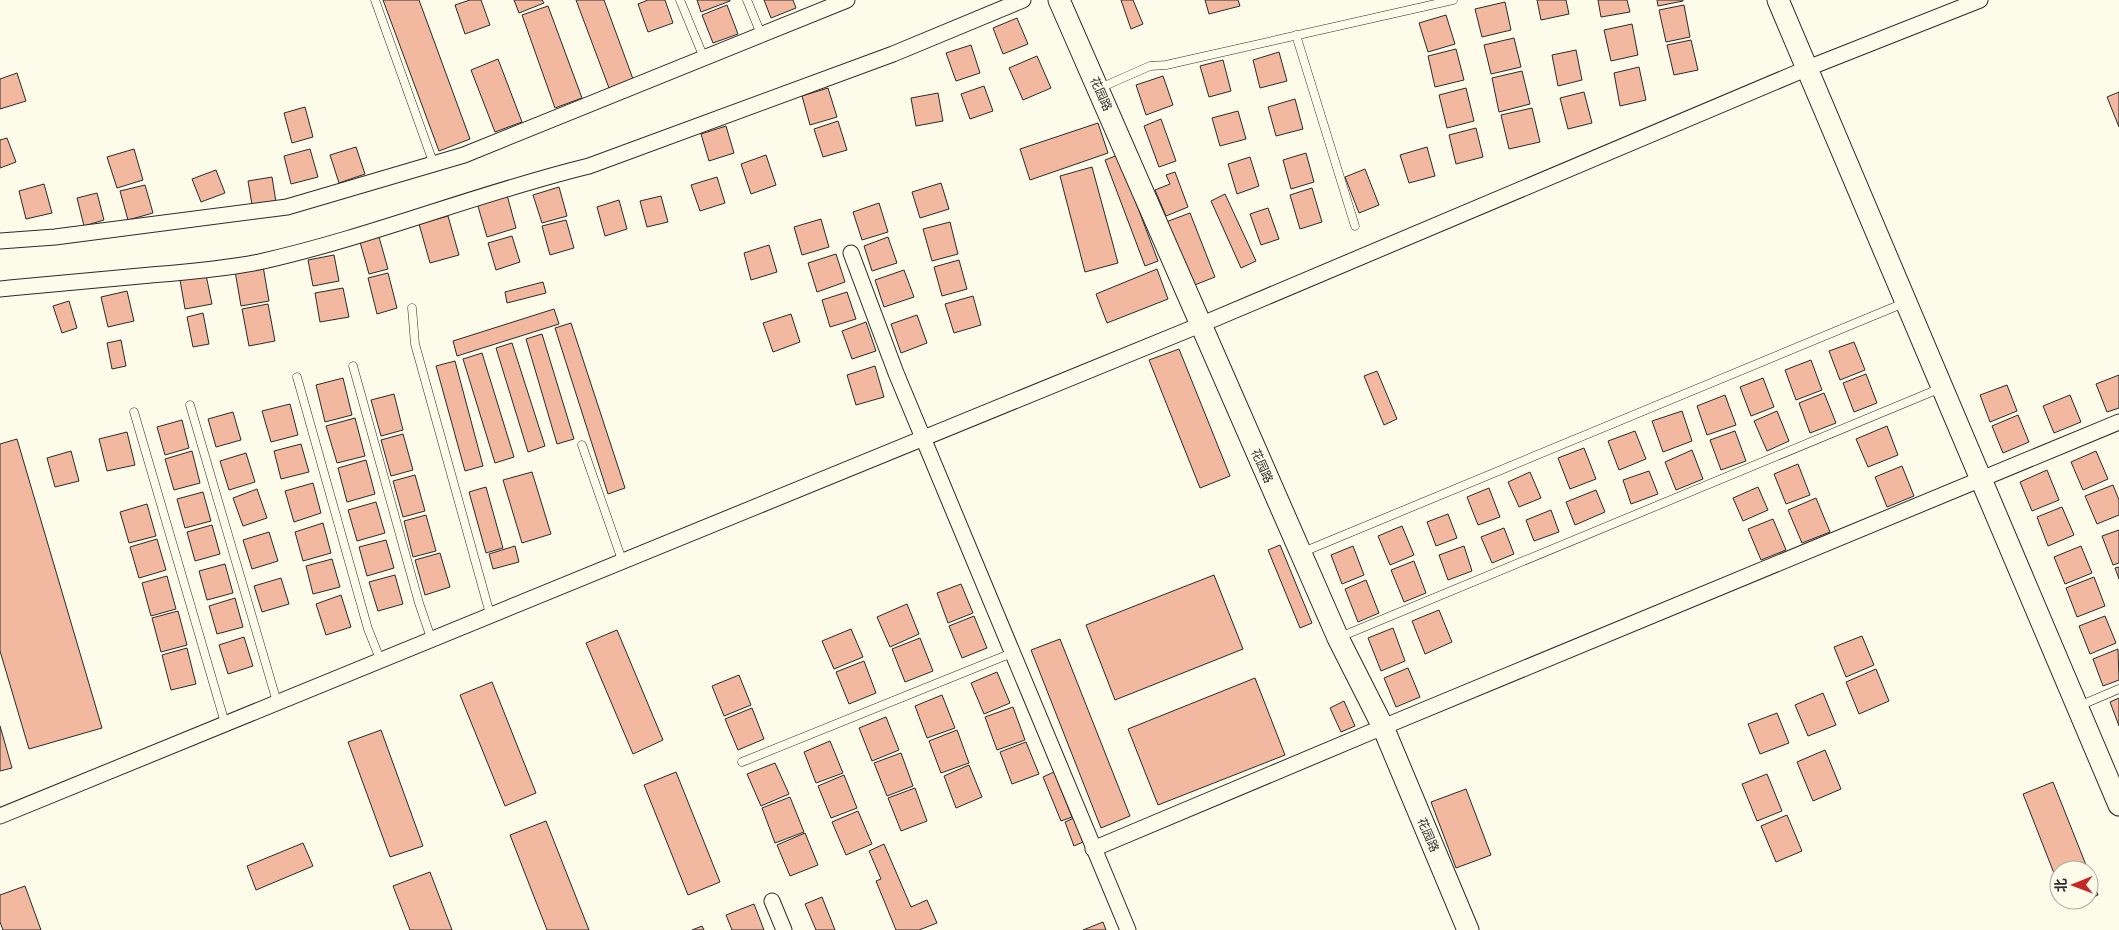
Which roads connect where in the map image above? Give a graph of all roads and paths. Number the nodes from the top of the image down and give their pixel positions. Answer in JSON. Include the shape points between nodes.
{"nodes":[{"id":1,"x":376,"y":0,"type":"edge"},
{"id":2,"x":680,"y":0,"type":"edge"},
{"id":3,"x":747,"y":0,"type":"edge"},
{"id":4,"x":847,"y":0,"type":"edge"},
{"id":5,"x":1023,"y":0,"type":"edge"},
{"id":6,"x":1059,"y":0,"type":"edge"},
{"id":7,"x":1453,"y":0,"type":"edge"},
{"id":8,"x":1778,"y":0,"type":"edge"},
{"id":9,"x":1980,"y":0,"type":"edge"},
{"id":10,"x":761,"y":34,"type":"junction"},
{"id":11,"x":1296,"y":35,"type":"junction"},
{"id":12,"x":704,"y":58,"type":"junction"},
{"id":13,"x":1808,"y":68,"type":"junction"},
{"id":14,"x":1098,"y":88,"type":"junction"},
{"id":15,"x":434,"y":162,"type":"junction"},
{"id":16,"x":1355,"y":226,"type":"dead end"},
{"id":17,"x":0,"y":241,"type":"edge"},
{"id":18,"x":851,"y":253,"type":"dead end"},
{"id":19,"x":0,"y":289,"type":"edge"},
{"id":20,"x":1906,"y":303,"type":"junction"},
{"id":21,"x":412,"y":308,"type":"dead end"},
{"id":22,"x":1200,"y":325,"type":"junction"},
{"id":23,"x":353,"y":366,"type":"dead end"},
{"id":24,"x":297,"y":376,"type":"dead end"},
{"id":25,"x":1943,"y":388,"type":"junction"},
{"id":26,"x":190,"y":405,"type":"dead end"},
{"id":27,"x":134,"y":412,"type":"dead end"},
{"id":28,"x":2119,"y":422,"type":"edge"},
{"id":29,"x":923,"y":438,"type":"junction"},
{"id":30,"x":582,"y":445,"type":"dead end"},
{"id":31,"x":1981,"y":479,"type":"junction"},
{"id":32,"x":1301,"y":553,"type":"junction"},
{"id":33,"x":622,"y":560,"type":"junction"},
{"id":34,"x":490,"y":614,"type":"junction"},
{"id":35,"x":431,"y":638,"type":"junction"},
{"id":36,"x":1338,"y":638,"type":"junction"},
{"id":37,"x":1012,"y":652,"type":"junction"},
{"id":38,"x":380,"y":659,"type":"junction"},
{"id":39,"x":2119,"y":689,"type":"edge"},
{"id":40,"x":277,"y":702,"type":"junction"},
{"id":41,"x":2077,"y":707,"type":"junction"},
{"id":42,"x":225,"y":723,"type":"junction"},
{"id":43,"x":1383,"y":727,"type":"junction"},
{"id":44,"x":742,"y":762,"type":"dead end"},
{"id":45,"x":2119,"y":805,"type":"edge"},
{"id":46,"x":0,"y":816,"type":"edge"},
{"id":47,"x":1093,"y":849,"type":"junction"},
{"id":48,"x":772,"y":901,"type":"dead end"},
{"id":49,"x":784,"y":930,"type":"edge"},
{"id":50,"x":1128,"y":930,"type":"edge"},
{"id":51,"x":1468,"y":930,"type":"edge"}],
"edges":[{"from":1,"to":15,"type":"lane"},
{"from":2,"to":12,"type":"lane"},
{"from":3,"to":10,"type":"lane"},
{"from":4,"to":10,"type":"street"},
{"from":5,"to":19,"type":"street","via":[[893,54],[590,166],[382,228],[258,262]]},
{"from":6,"to":14,"type":"street","name":"花园路"},
{"from":7,"to":11,"type":"lane"},
{"from":8,"to":13,"type":"street"},
{"from":9,"to":13,"type":"street"},
{"from":10,"to":12,"type":"street"},
{"from":11,"to":14,"type":"lane","via":[[1150,66]]},
{"from":11,"to":16,"type":"lane"},
{"from":12,"to":15,"type":"street","via":[[464,155]]},
{"from":13,"to":20,"type":"street"},
{"from":13,"to":22,"type":"street"},
{"from":14,"to":22,"type":"street","name":"花园路"},
{"from":15,"to":17,"type":"street","via":[[287,207]]},
{"from":18,"to":29,"type":"street"},
{"from":20,"to":25,"type":"street"},
{"from":20,"to":32,"type":"lane"},
{"from":21,"to":34,"type":"lane","via":[[415,344]]},
{"from":22,"to":29,"type":"street"},
{"from":22,"to":32,"type":"street","name":"花园路"},
{"from":23,"to":35,"type":"lane"},
{"from":24,"to":38,"type":"lane","via":[[368,629]]},
{"from":25,"to":31,"type":"street"},
{"from":25,"to":36,"type":"lane"},
{"from":26,"to":40,"type":"lane"},
{"from":27,"to":42,"type":"lane"},
{"from":28,"to":31,"type":"street"},
{"from":29,"to":33,"type":"street"},
{"from":29,"to":37,"type":"street"},
{"from":30,"to":33,"type":"lane"},
{"from":31,"to":41,"type":"street"},
{"from":31,"to":43,"type":"street"},
{"from":32,"to":36,"type":"street","name":"花园路"},
{"from":33,"to":34,"type":"street"},
{"from":34,"to":35,"type":"street"},
{"from":35,"to":38,"type":"street"},
{"from":36,"to":43,"type":"street","name":"花园路"},
{"from":37,"to":44,"type":"lane"},
{"from":37,"to":47,"type":"street"},
{"from":38,"to":40,"type":"street"},
{"from":39,"to":41,"type":"lane"},
{"from":40,"to":42,"type":"street"},
{"from":41,"to":45,"type":"street"},
{"from":42,"to":46,"type":"street"},
{"from":43,"to":47,"type":"street"},
{"from":43,"to":51,"type":"street","name":"花园路"},
{"from":47,"to":50,"type":"street"},
{"from":48,"to":49,"type":"street"}]}
